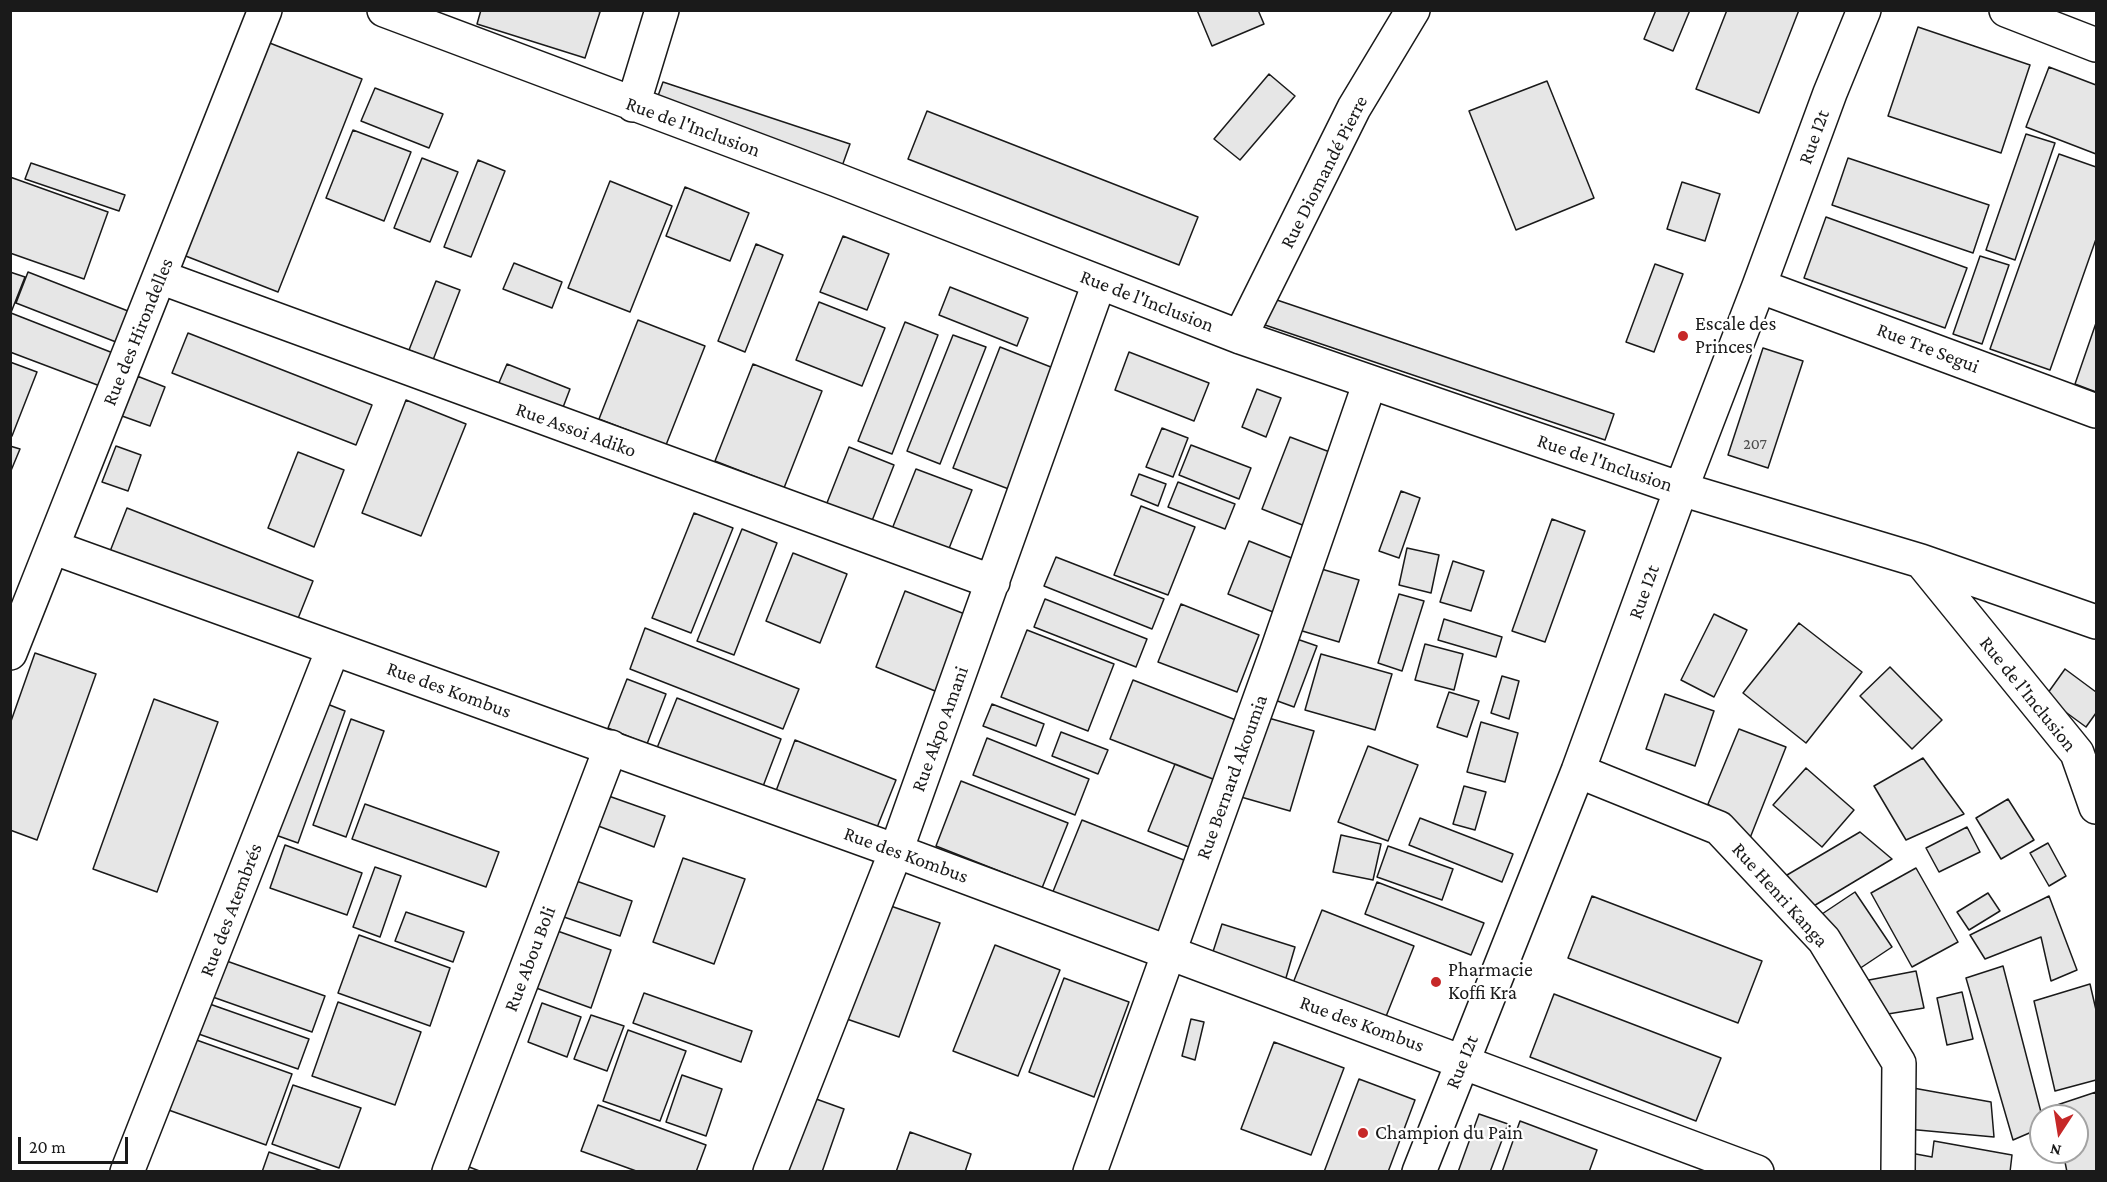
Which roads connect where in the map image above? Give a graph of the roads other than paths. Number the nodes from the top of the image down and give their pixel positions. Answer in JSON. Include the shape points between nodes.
{"nodes":[{"id":1,"x":265,"y":10,"type":"edge"},
{"id":2,"x":384,"y":10,"type":"edge"},
{"id":3,"x":662,"y":10,"type":"edge"},
{"id":4,"x":1413,"y":10,"type":"edge"},
{"id":5,"x":1864,"y":10,"type":"edge"},
{"id":6,"x":2006,"y":10,"type":"edge"},
{"id":7,"x":2097,"y":45,"type":"edge"},
{"id":8,"x":633,"y":105,"type":"junction"},
{"id":9,"x":160,"y":277,"type":"junction"},
{"id":10,"x":1099,"y":282,"type":"junction"},
{"id":11,"x":1760,"y":286,"type":"junction"},
{"id":12,"x":1240,"y":337,"type":"junction"},
{"id":13,"x":1370,"y":382,"type":"junction"},
{"id":14,"x":2097,"y":411,"type":"edge"},
{"id":15,"x":1681,"y":489,"type":"junction"},
{"id":16,"x":52,"y":547,"type":"junction"},
{"id":17,"x":1921,"y":561,"type":"junction"},
{"id":18,"x":993,"y":582,"type":"junction"},
{"id":19,"x":2097,"y":622,"type":"edge"},
{"id":20,"x":333,"y":648,"type":"junction"},
{"id":21,"x":10,"y":653,"type":"edge"},
{"id":22,"x":611,"y":747,"type":"junction"},
{"id":23,"x":1578,"y":771,"type":"junction"},
{"id":24,"x":2097,"y":807,"type":"edge"},
{"id":25,"x":896,"y":851,"type":"junction"},
{"id":26,"x":1168,"y":953,"type":"junction"},
{"id":27,"x":1463,"y":1061,"type":"junction"},
{"id":28,"x":127,"y":1172,"type":"edge"},
{"id":29,"x":449,"y":1172,"type":"edge"},
{"id":30,"x":770,"y":1172,"type":"edge"},
{"id":31,"x":1090,"y":1172,"type":"edge"},
{"id":32,"x":1419,"y":1172,"type":"edge"},
{"id":33,"x":1757,"y":1172,"type":"edge"},
{"id":34,"x":1898,"y":1172,"type":"edge"}],
"edges":[{"from":1,"to":9,"type":"street","name":"Rue des Hirondelles"},
{"from":2,"to":8,"type":"street","name":"Rue de l'Inclusion"},
{"from":3,"to":8,"type":"street"},
{"from":4,"to":12,"type":"street","name":"Rue Diomandé Pierre","via":[[1354,108]]},
{"from":5,"to":11,"type":"street","name":"Rue I2t"},
{"from":6,"to":7,"type":"street"},
{"from":8,"to":10,"type":"street","name":"Rue de l'Inclusion"},
{"from":9,"to":16,"type":"street","name":"Rue des Hirondelles"},
{"from":9,"to":18,"type":"street","name":"Rue Assoi Adiko"},
{"from":10,"to":12,"type":"street","name":"Rue de l'Inclusion"},
{"from":10,"to":18,"type":"street","name":"Rue Akpo Amani"},
{"from":11,"to":14,"type":"street","name":"Rue Tre Segui"},
{"from":11,"to":15,"type":"street","name":"Rue I2t"},
{"from":12,"to":13,"type":"street","name":"Rue de l'Inclusion"},
{"from":13,"to":15,"type":"street","name":"Rue de l'Inclusion"},
{"from":13,"to":26,"type":"street","name":"Rue Bernard Akoumia"},
{"from":15,"to":17,"type":"street","name":"Rue de l'Inclusion"},
{"from":15,"to":23,"type":"street","name":"Rue I2t"},
{"from":16,"to":20,"type":"street","name":"Rue des Kombus"},
{"from":16,"to":21,"type":"street","name":"Rue des Hirondelles"},
{"from":17,"to":19,"type":"street","name":"Rue de l'Inclusion"},
{"from":17,"to":24,"type":"street","name":"Rue de l'Inclusion","via":[[2077,753]]},
{"from":18,"to":25,"type":"street","name":"Rue Akpo Amani"},
{"from":20,"to":22,"type":"street","name":"Rue des Kombus"},
{"from":20,"to":28,"type":"street","name":"Rue des Atembrés"},
{"from":22,"to":25,"type":"street","name":"Rue des Kombus"},
{"from":22,"to":29,"type":"street","name":"Rue Abou Boli"},
{"from":23,"to":27,"type":"street","name":"Rue I2t"},
{"from":23,"to":34,"type":"street","name":"Rue Henri Kanga","via":[[1719,828],[1824,940],[1899,1063]]},
{"from":25,"to":26,"type":"street","name":"Rue des Kombus"},
{"from":25,"to":30,"type":"street","name":"Rue Akpo Amani"},
{"from":26,"to":27,"type":"street","name":"Rue des Kombus"},
{"from":26,"to":31,"type":"street","name":"Rue Bernard Akoumia"},
{"from":27,"to":32,"type":"street","name":"Rue I2t"},
{"from":27,"to":33,"type":"street","name":"Rue des Kombus"}]}
